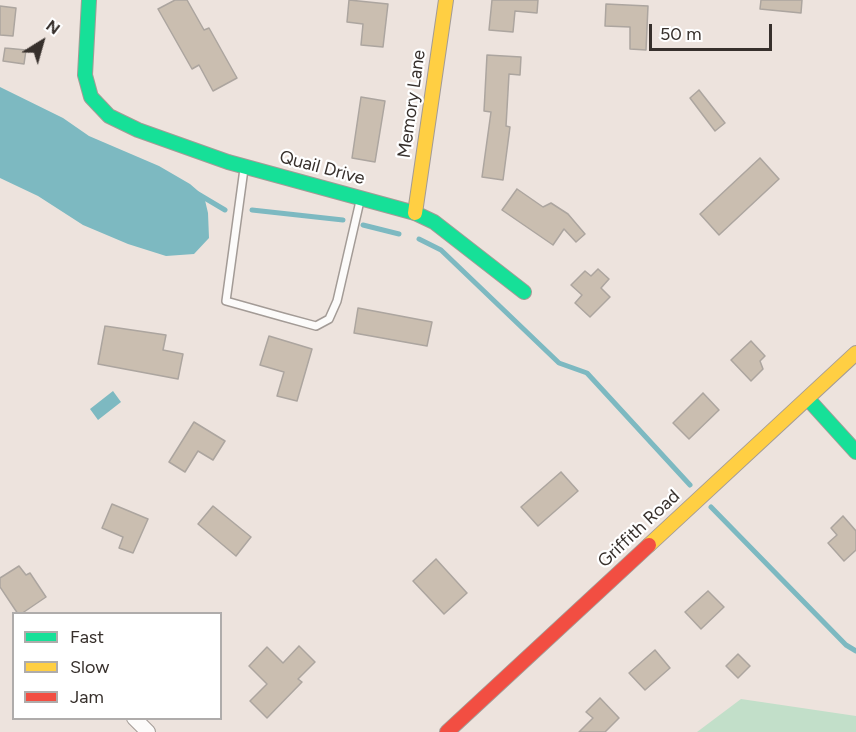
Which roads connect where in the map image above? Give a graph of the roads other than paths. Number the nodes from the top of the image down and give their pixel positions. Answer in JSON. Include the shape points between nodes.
{"nodes":[{"id":1,"x":89,"y":0,"type":"edge"},
{"id":2,"x":446,"y":0,"type":"edge"},
{"id":3,"x":244,"y":166,"type":"junction"},
{"id":4,"x":361,"y":196,"type":"junction"},
{"id":5,"x":415,"y":213,"type":"junction"},
{"id":6,"x":524,"y":292,"type":"dead end"},
{"id":7,"x":856,"y":353,"type":"edge"},
{"id":8,"x":808,"y":399,"type":"junction"},
{"id":9,"x":856,"y":452,"type":"edge"},
{"id":10,"x":136,"y":720,"type":"edge"},
{"id":11,"x":148,"y":732,"type":"edge"},
{"id":12,"x":447,"y":732,"type":"edge"}],
"edges":[{"from":1,"to":3,"type":"street","name":"Quail Drive","via":[[85,75],[97,106],[130,127]]},
{"from":2,"to":5,"type":"street","name":"Memory Lane"},
{"from":3,"to":4,"type":"street","name":"Quail Drive"},
{"from":3,"to":4,"type":"lane","via":[[226,301],[316,326],[329,319],[337,301]]},
{"from":4,"to":5,"type":"street","name":"Quail Drive"},
{"from":5,"to":6,"type":"street","name":"Quail Drive","via":[[434,222]]},
{"from":7,"to":8,"type":"street","name":"Griffith Road"},
{"from":8,"to":9,"type":"street"},
{"from":8,"to":12,"type":"street","name":"Griffith Road"},
{"from":10,"to":11,"type":"street"}]}
